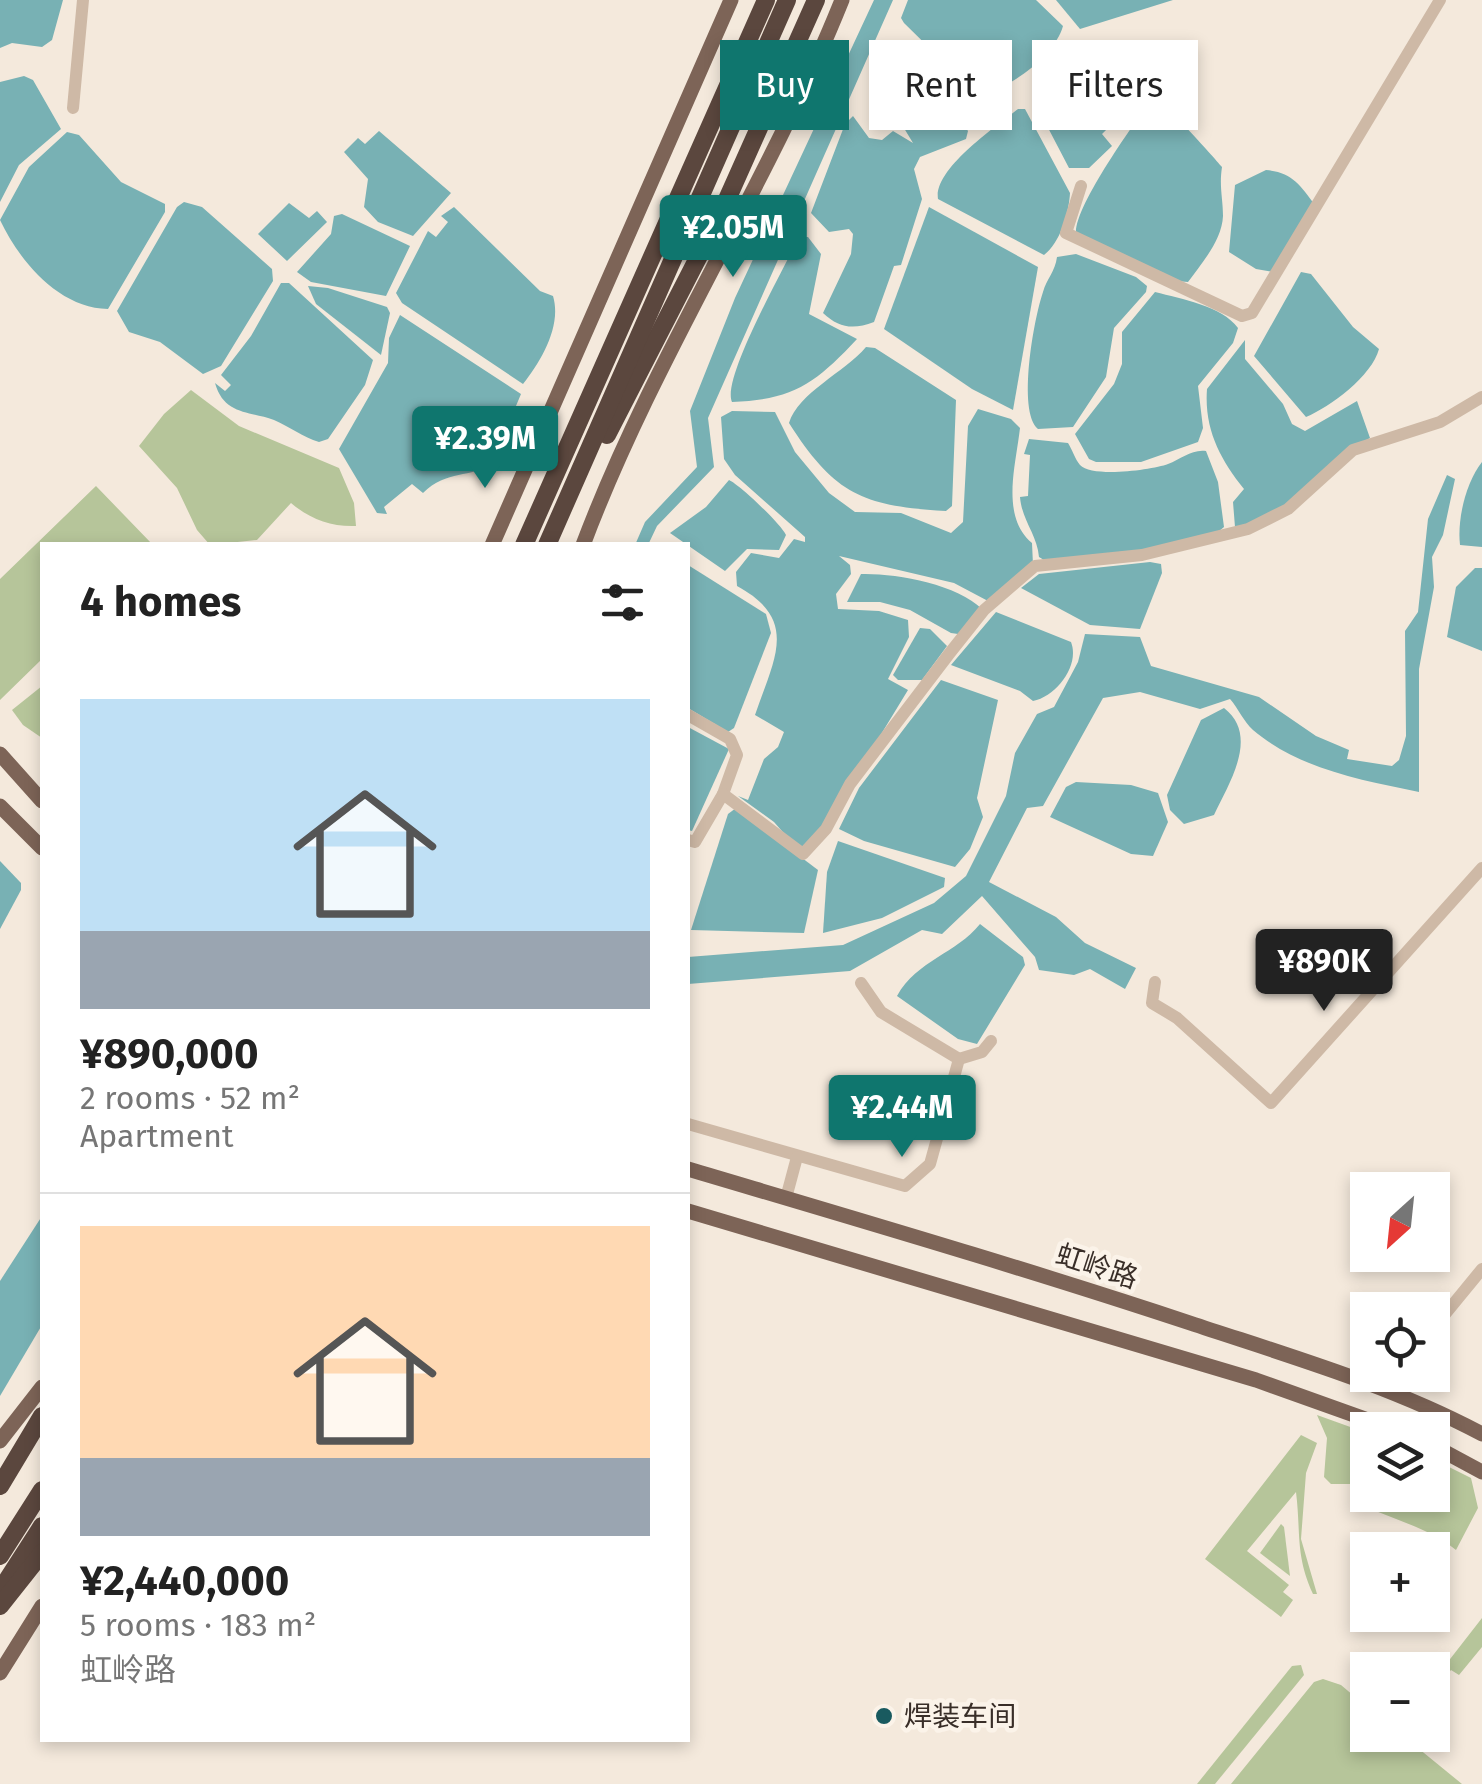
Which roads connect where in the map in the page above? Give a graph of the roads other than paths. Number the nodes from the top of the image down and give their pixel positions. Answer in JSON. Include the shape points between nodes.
{"nodes":[{"id":1,"x":83,"y":0,"type":"edge"},
{"id":2,"x":731,"y":0,"type":"edge"},
{"id":3,"x":766,"y":0,"type":"edge"},
{"id":4,"x":787,"y":0,"type":"edge"},
{"id":5,"x":816,"y":0,"type":"edge"},
{"id":6,"x":842,"y":0,"type":"edge"},
{"id":7,"x":1440,"y":0,"type":"edge"},
{"id":8,"x":73,"y":108,"type":"dead end"},
{"id":9,"x":1081,"y":186,"type":"dead end"},
{"id":10,"x":1482,"y":397,"type":"edge"},
{"id":11,"x":529,"y":459,"type":"junction"},
{"id":12,"x":557,"y":522,"type":"junction"},
{"id":13,"x":482,"y":542,"type":"edge"},
{"id":14,"x":493,"y":542,"type":"edge"},
{"id":15,"x":525,"y":542,"type":"edge"},
{"id":16,"x":548,"y":542,"type":"edge"},
{"id":17,"x":585,"y":542,"type":"edge"},
{"id":18,"x":690,"y":716,"type":"edge"},
{"id":19,"x":0,"y":754,"type":"edge"},
{"id":20,"x":723,"y":794,"type":"junction"},
{"id":21,"x":40,"y":800,"type":"edge"},
{"id":22,"x":0,"y":806,"type":"edge"},
{"id":23,"x":690,"y":841,"type":"edge"},
{"id":24,"x":40,"y":846,"type":"edge"},
{"id":25,"x":1482,"y":868,"type":"edge"},
{"id":26,"x":1155,"y":982,"type":"dead end"},
{"id":27,"x":862,"y":983,"type":"dead end"},
{"id":28,"x":991,"y":1041,"type":"dead end"},
{"id":29,"x":959,"y":1059,"type":"junction"},
{"id":30,"x":690,"y":1125,"type":"edge"},
{"id":31,"x":797,"y":1156,"type":"junction"},
{"id":32,"x":690,"y":1169,"type":"edge"},
{"id":33,"x":786,"y":1198,"type":"junction"},
{"id":34,"x":690,"y":1213,"type":"edge"},
{"id":35,"x":1482,"y":1269,"type":"edge"},
{"id":36,"x":1450,"y":1308,"type":"edge"},
{"id":37,"x":1350,"y":1369,"type":"edge"},
{"id":38,"x":40,"y":1390,"type":"edge"},
{"id":39,"x":1409,"y":1392,"type":"edge"},
{"id":40,"x":1350,"y":1413,"type":"edge"},
{"id":41,"x":40,"y":1419,"type":"edge"},
{"id":42,"x":1482,"y":1434,"type":"edge"},
{"id":43,"x":0,"y":1440,"type":"edge"},
{"id":44,"x":1450,"y":1455,"type":"edge"},
{"id":45,"x":1482,"y":1472,"type":"edge"},
{"id":46,"x":0,"y":1486,"type":"edge"},
{"id":47,"x":40,"y":1493,"type":"edge"},
{"id":48,"x":40,"y":1529,"type":"edge"},
{"id":49,"x":0,"y":1556,"type":"edge"},
{"id":50,"x":40,"y":1556,"type":"edge"},
{"id":51,"x":0,"y":1592,"type":"edge"},
{"id":52,"x":0,"y":1606,"type":"edge"},
{"id":53,"x":40,"y":1609,"type":"edge"},
{"id":54,"x":0,"y":1673,"type":"edge"}],
"edges":[{"from":1,"to":8,"type":"street"},
{"from":2,"to":11,"type":"main road"},
{"from":3,"to":15,"type":"highway"},
{"from":4,"to":12,"type":"highway"},
{"from":5,"to":12,"type":"highway","via":[[712,231],[632,392]]},
{"from":6,"to":17,"type":"main road","via":[[776,150],[645,398]]},
{"from":7,"to":9,"type":"street","via":[[1252,313],[1242,316],[1066,233]]},
{"from":10,"to":20,"type":"street","via":[[1440,422],[1354,450],[1288,509],[1248,529],[1156,553],[1035,566],[972,624],[803,854]]},
{"from":11,"to":13,"type":"main road"},
{"from":11,"to":14,"type":"main road"},
{"from":12,"to":16,"type":"highway"},
{"from":18,"to":20,"type":"street","via":[[730,739],[737,754]]},
{"from":19,"to":21,"type":"main road"},
{"from":20,"to":23,"type":"street"},
{"from":22,"to":24,"type":"main road"},
{"from":25,"to":26,"type":"street","via":[[1271,1103],[1152,1002]]},
{"from":27,"to":29,"type":"street","via":[[881,1012]]},
{"from":28,"to":29,"type":"street","via":[[982,1052]]},
{"from":29,"to":31,"type":"street","via":[[930,1164],[904,1186]]},
{"from":30,"to":31,"type":"street"},
{"from":31,"to":33,"type":"street"},
{"from":32,"to":33,"type":"main road","name":"虹岭路"},
{"from":33,"to":37,"type":"main road","name":"虹岭路"},
{"from":34,"to":40,"type":"main road"},
{"from":35,"to":36,"type":"street"},
{"from":38,"to":43,"type":"main road"},
{"from":39,"to":42,"type":"main road","name":"虹岭路"},
{"from":41,"to":46,"type":"highway"},
{"from":44,"to":45,"type":"main road"},
{"from":47,"to":49,"type":"highway"},
{"from":48,"to":51,"type":"highway"},
{"from":50,"to":52,"type":"highway"},
{"from":53,"to":54,"type":"main road"}]}
